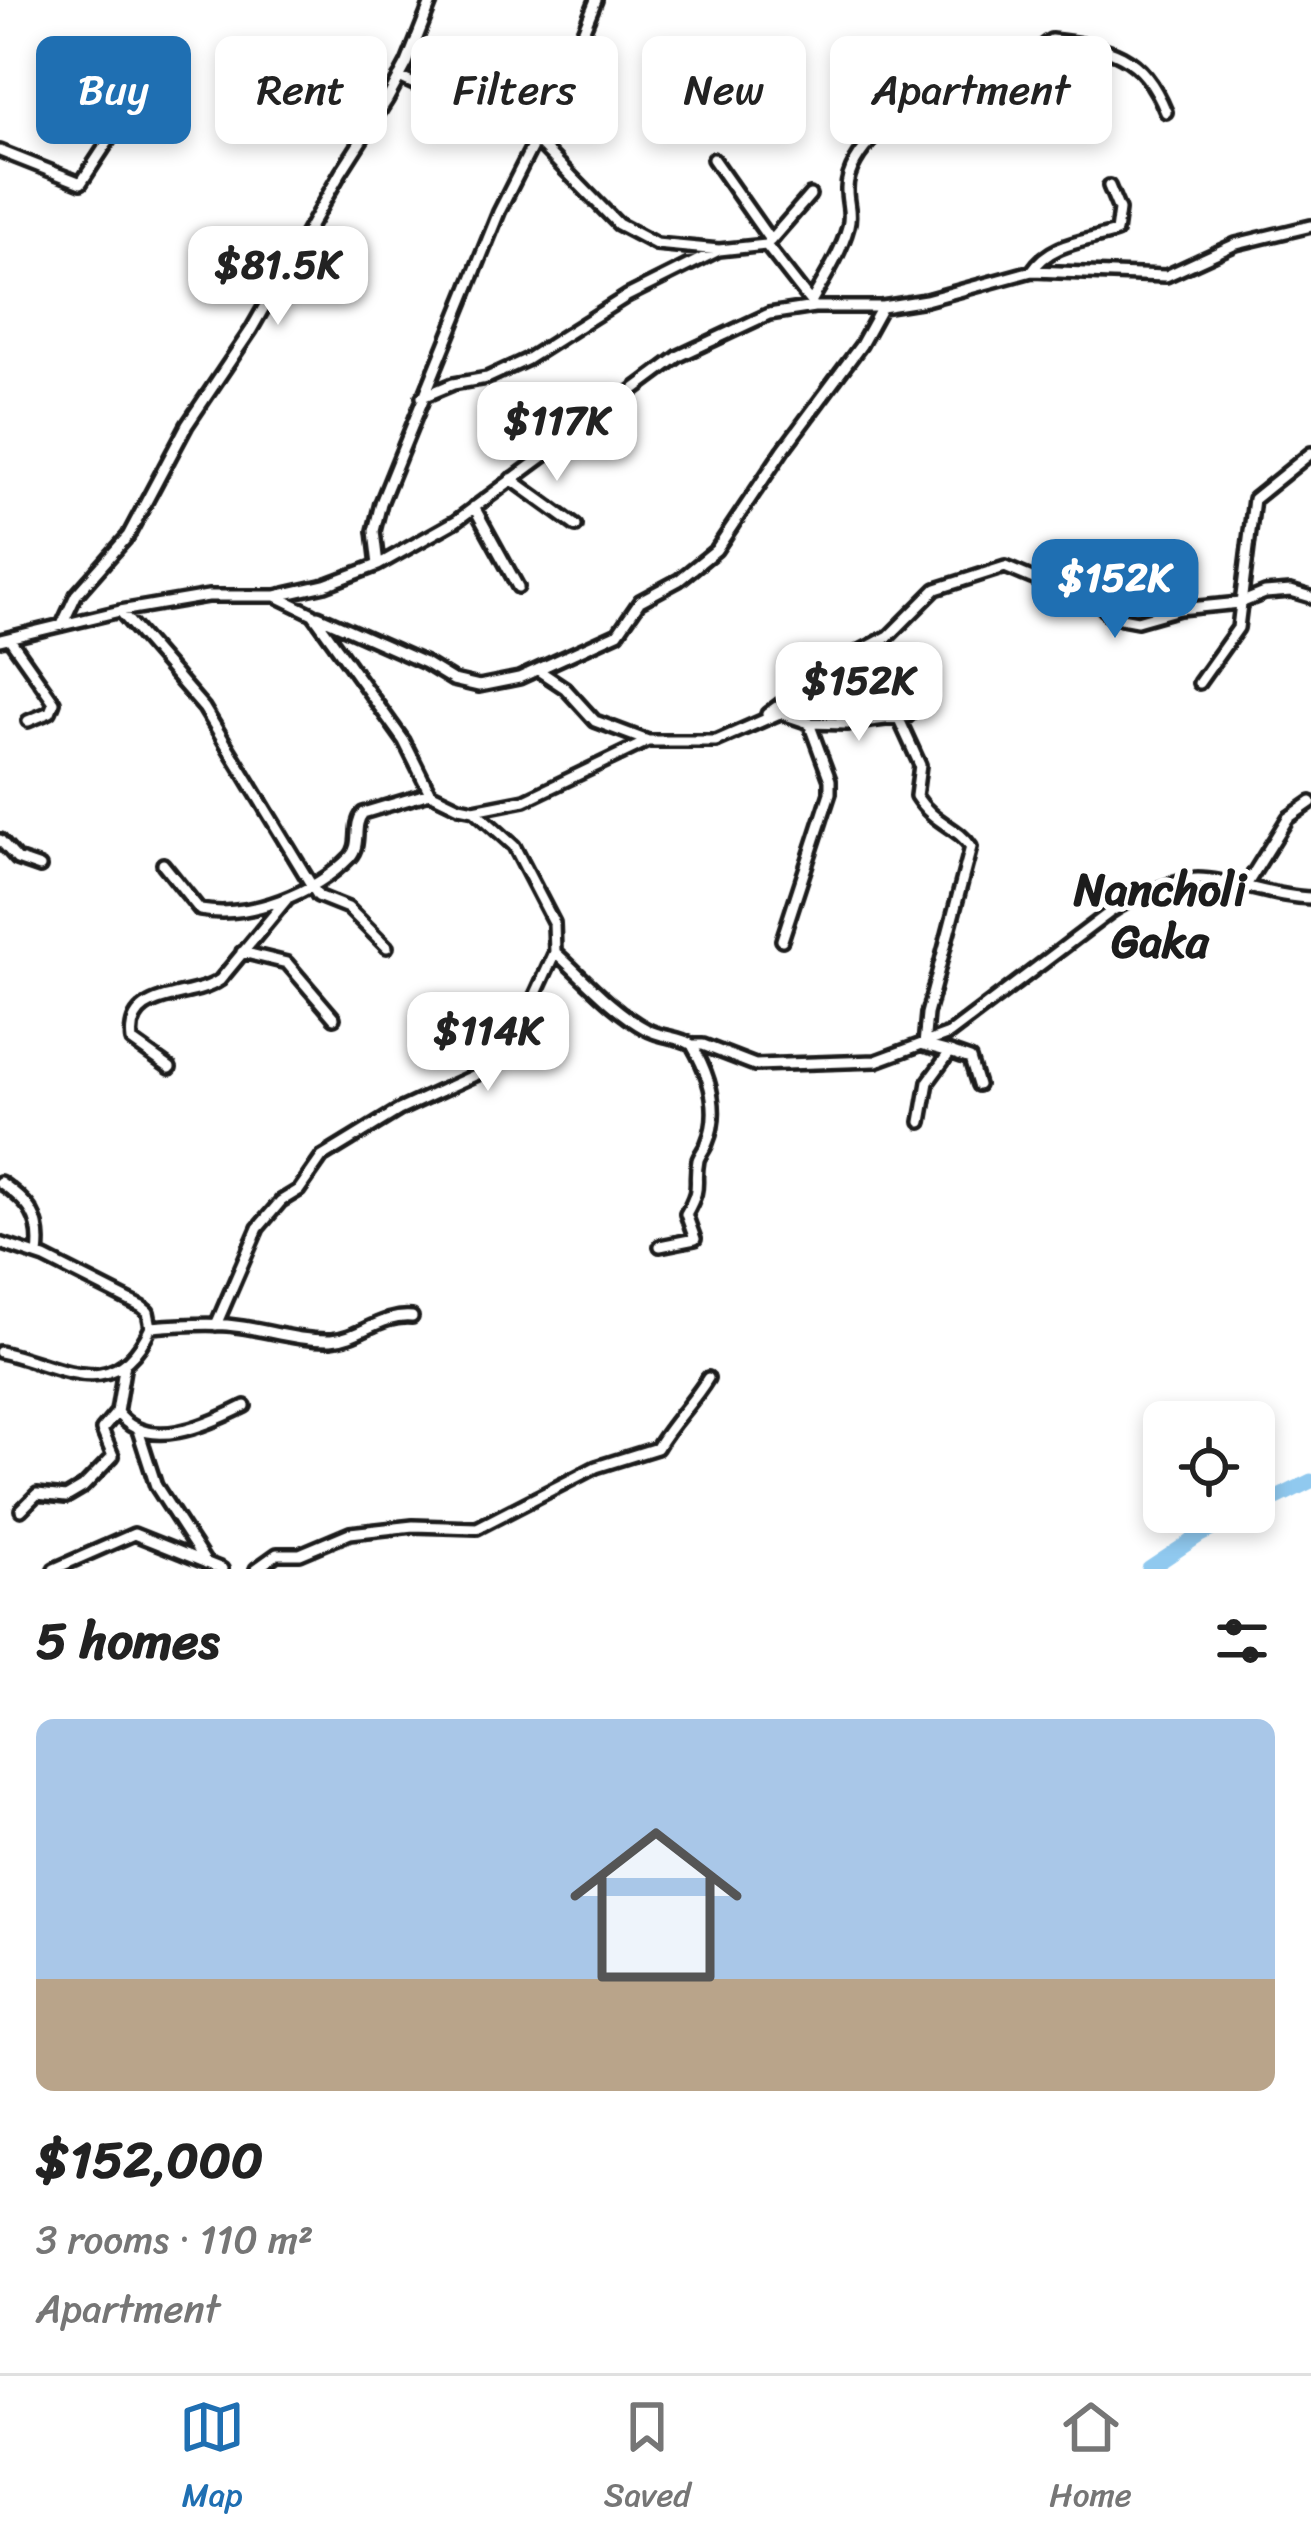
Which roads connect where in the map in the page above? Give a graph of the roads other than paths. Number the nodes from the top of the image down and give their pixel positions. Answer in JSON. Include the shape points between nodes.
{"nodes":[{"id":1,"x":432,"y":0,"type":"edge"},
{"id":2,"x":596,"y":0,"type":"edge"},
{"id":3,"x":581,"y":36,"type":"edge"},
{"id":4,"x":399,"y":77,"type":"junction"},
{"id":5,"x":411,"y":83,"type":"edge"},
{"id":6,"x":1166,"y":112,"type":"dead end"},
{"id":7,"x":107,"y":144,"type":"edge"},
{"id":8,"x":534,"y":144,"type":"edge"},
{"id":9,"x":541,"y":144,"type":"edge"},
{"id":10,"x":0,"y":152,"type":"edge"},
{"id":11,"x":713,"y":159,"type":"dead end"},
{"id":12,"x":1109,"y":186,"type":"dead end"},
{"id":13,"x":810,"y":195,"type":"dead end"},
{"id":14,"x":1311,"y":226,"type":"edge"},
{"id":15,"x":768,"y":243,"type":"junction"},
{"id":16,"x":718,"y":250,"type":"junction"},
{"id":17,"x":1032,"y":271,"type":"junction"},
{"id":18,"x":812,"y":304,"type":"junction"},
{"id":19,"x":882,"y":307,"type":"junction"},
{"id":20,"x":422,"y":397,"type":"junction"},
{"id":21,"x":1311,"y":453,"type":"edge"},
{"id":22,"x":512,"y":479,"type":"junction"},
{"id":23,"x":474,"y":507,"type":"junction"},
{"id":24,"x":576,"y":526,"type":"dead end"},
{"id":25,"x":378,"y":565,"type":"junction"},
{"id":26,"x":518,"y":587,"type":"dead end"},
{"id":27,"x":276,"y":596,"type":"junction"},
{"id":28,"x":1311,"y":597,"type":"edge"},
{"id":29,"x":1240,"y":603,"type":"junction"},
{"id":30,"x":120,"y":611,"type":"junction"},
{"id":31,"x":313,"y":614,"type":"junction"},
{"id":32,"x":62,"y":625,"type":"junction"},
{"id":33,"x":4,"y":639,"type":"edge"},
{"id":34,"x":538,"y":670,"type":"junction"},
{"id":35,"x":1199,"y":683,"type":"dead end"},
{"id":36,"x":766,"y":716,"type":"junction"},
{"id":37,"x":28,"y":721,"type":"dead end"},
{"id":38,"x":809,"y":723,"type":"junction"},
{"id":39,"x":648,"y":741,"type":"junction"},
{"id":40,"x":430,"y":793,"type":"junction"},
{"id":41,"x":1311,"y":802,"type":"edge"},
{"id":42,"x":474,"y":810,"type":"junction"},
{"id":43,"x":0,"y":840,"type":"edge"},
{"id":44,"x":163,"y":865,"type":"dead end"},
{"id":45,"x":40,"y":867,"type":"dead end"},
{"id":46,"x":312,"y":885,"type":"junction"},
{"id":47,"x":1244,"y":887,"type":"junction"},
{"id":48,"x":287,"y":898,"type":"junction"},
{"id":49,"x":1311,"y":898,"type":"edge"},
{"id":50,"x":782,"y":940,"type":"dead end"},
{"id":51,"x":387,"y":947,"type":"dead end"},
{"id":52,"x":242,"y":952,"type":"junction"},
{"id":53,"x":555,"y":952,"type":"junction"},
{"id":54,"x":334,"y":1018,"type":"dead end"},
{"id":55,"x":924,"y":1045,"type":"junction"},
{"id":56,"x":692,"y":1046,"type":"junction"},
{"id":57,"x":950,"y":1052,"type":"junction"},
{"id":58,"x":170,"y":1068,"type":"dead end"},
{"id":59,"x":979,"y":1085,"type":"dead end"},
{"id":60,"x":921,"y":1121,"type":"dead end"},
{"id":61,"x":0,"y":1182,"type":"edge"},
{"id":62,"x":0,"y":1243,"type":"edge"},
{"id":63,"x":660,"y":1246,"type":"dead end"},
{"id":64,"x":38,"y":1255,"type":"junction"},
{"id":65,"x":412,"y":1317,"type":"dead end"},
{"id":66,"x":216,"y":1325,"type":"junction"},
{"id":67,"x":151,"y":1328,"type":"junction"},
{"id":68,"x":0,"y":1352,"type":"edge"},
{"id":69,"x":124,"y":1363,"type":"junction"},
{"id":70,"x":708,"y":1378,"type":"dead end"},
{"id":71,"x":244,"y":1406,"type":"dead end"},
{"id":72,"x":117,"y":1412,"type":"junction"},
{"id":73,"x":138,"y":1430,"type":"junction"},
{"id":74,"x":21,"y":1510,"type":"dead end"},
{"id":75,"x":206,"y":1563,"type":"junction"},
{"id":76,"x":54,"y":1569,"type":"edge"},
{"id":77,"x":222,"y":1569,"type":"edge"},
{"id":78,"x":256,"y":1569,"type":"edge"}],
"edges":[{"from":1,"to":4,"type":"street"},
{"from":2,"to":3,"type":"street"},
{"from":4,"to":5,"type":"street"},
{"from":4,"to":32,"type":"street","via":[[128,536],[76,595]]},
{"from":6,"to":18,"type":"street","via":[[1130,57],[1051,40],[979,123],[933,101],[914,108],[866,142],[847,189],[848,229]]},
{"from":7,"to":10,"type":"street","via":[[81,183]]},
{"from":8,"to":20,"type":"street"},
{"from":9,"to":16,"type":"street","via":[[632,233],[669,247]]},
{"from":11,"to":15,"type":"street"},
{"from":12,"to":17,"type":"street","via":[[1119,211],[1116,232],[1057,248]]},
{"from":13,"to":15,"type":"street"},
{"from":14,"to":17,"type":"street","via":[[1236,244],[1166,276]]},
{"from":15,"to":16,"type":"street"},
{"from":15,"to":18,"type":"street"},
{"from":16,"to":20,"type":"street","via":[[526,360]]},
{"from":17,"to":19,"type":"street"},
{"from":18,"to":19,"type":"street"},
{"from":18,"to":22,"type":"street","via":[[769,314],[680,356]]},
{"from":19,"to":34,"type":"street","via":[[716,550],[640,601],[618,633]]},
{"from":20,"to":25,"type":"street","via":[[381,503]]},
{"from":21,"to":29,"type":"street","via":[[1254,499]]},
{"from":22,"to":23,"type":"street"},
{"from":22,"to":24,"type":"street"},
{"from":23,"to":25,"type":"street"},
{"from":23,"to":26,"type":"street"},
{"from":25,"to":27,"type":"street"},
{"from":27,"to":30,"type":"street","via":[[208,596]]},
{"from":27,"to":31,"type":"street"},
{"from":28,"to":29,"type":"street","via":[[1264,593]]},
{"from":29,"to":35,"type":"street","via":[[1238,628]]},
{"from":29,"to":36,"type":"street","via":[[1147,621],[1114,618],[1090,592],[1000,568],[936,590],[889,636],[830,667]]},
{"from":30,"to":32,"type":"street"},
{"from":30,"to":46,"type":"street","via":[[204,708]]},
{"from":31,"to":34,"type":"street","via":[[466,685]]},
{"from":31,"to":40,"type":"street","via":[[404,741]]},
{"from":32,"to":33,"type":"street"},
{"from":33,"to":37,"type":"street","via":[[55,702]]},
{"from":34,"to":39,"type":"street","via":[[595,721]]},
{"from":36,"to":38,"type":"street","via":[[788,713]]},
{"from":36,"to":39,"type":"street","via":[[716,741]]},
{"from":38,"to":50,"type":"street","via":[[830,794]]},
{"from":38,"to":55,"type":"street","via":[[903,717],[920,765],[920,802],[971,847]]},
{"from":39,"to":42,"type":"street","via":[[538,795]]},
{"from":40,"to":42,"type":"street"},
{"from":40,"to":46,"type":"street","via":[[358,817],[355,850]]},
{"from":41,"to":47,"type":"street","via":[[1288,818]]},
{"from":42,"to":53,"type":"street","via":[[506,835],[526,865],[554,923]]},
{"from":43,"to":45,"type":"street","via":[[16,859]]},
{"from":44,"to":48,"type":"street","via":[[200,910]]},
{"from":46,"to":48,"type":"street"},
{"from":46,"to":51,"type":"street"},
{"from":47,"to":49,"type":"street"},
{"from":47,"to":55,"type":"street","via":[[1194,879],[1123,903]]},
{"from":48,"to":52,"type":"street"},
{"from":52,"to":54,"type":"street","via":[[287,963]]},
{"from":52,"to":58,"type":"street","via":[[209,988],[137,1012],[132,1040]]},
{"from":53,"to":56,"type":"street","via":[[637,1024]]},
{"from":53,"to":66,"type":"street","via":[[529,1009],[484,1071],[333,1148],[281,1201],[258,1228]]},
{"from":55,"to":56,"type":"street","via":[[868,1063],[774,1066]]},
{"from":55,"to":57,"type":"street"},
{"from":56,"to":63,"type":"street","via":[[716,1106],[686,1214],[695,1239]]},
{"from":57,"to":59,"type":"street","via":[[970,1059]]},
{"from":57,"to":60,"type":"street","via":[[928,1082]]},
{"from":61,"to":64,"type":"street","via":[[34,1211]]},
{"from":62,"to":64,"type":"street"},
{"from":64,"to":67,"type":"street","via":[[142,1307]]},
{"from":65,"to":66,"type":"street","via":[[333,1340]]},
{"from":66,"to":67,"type":"street"},
{"from":67,"to":69,"type":"street"},
{"from":68,"to":69,"type":"street","via":[[79,1375]]},
{"from":69,"to":72,"type":"street"},
{"from":70,"to":78,"type":"street","via":[[657,1448],[596,1467],[477,1528],[350,1534],[300,1554],[277,1554]]},
{"from":71,"to":73,"type":"street","via":[[185,1430]]},
{"from":72,"to":73,"type":"street"},
{"from":72,"to":74,"type":"street","via":[[102,1430],[112,1456],[92,1479],[66,1497],[37,1494]]},
{"from":73,"to":75,"type":"street","via":[[156,1486]]},
{"from":75,"to":76,"type":"street","via":[[134,1534]]},
{"from":75,"to":77,"type":"street"}]}
